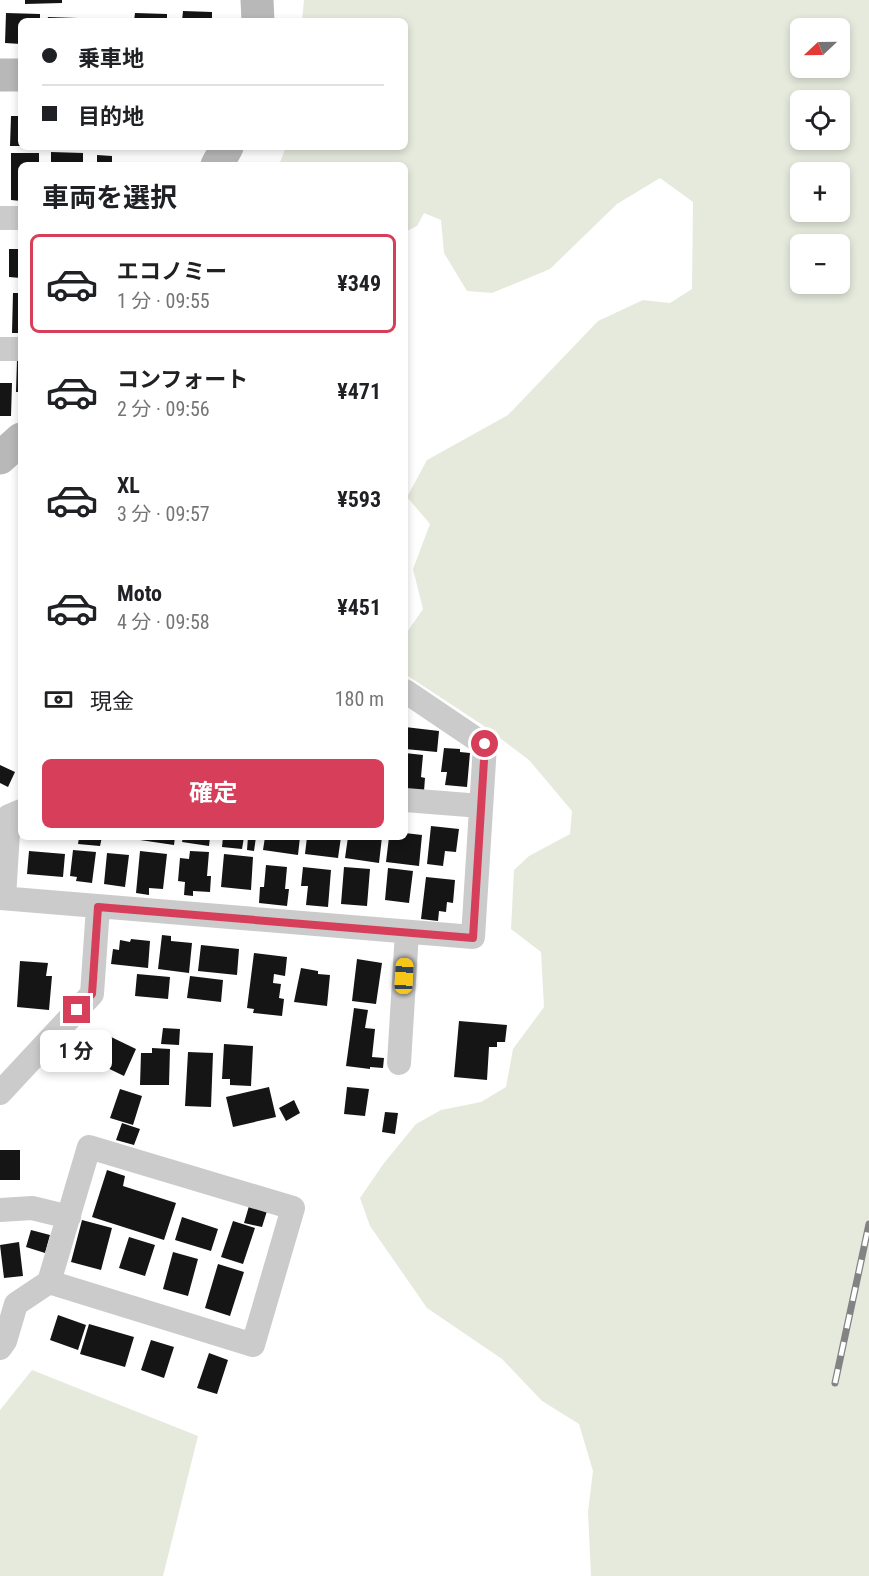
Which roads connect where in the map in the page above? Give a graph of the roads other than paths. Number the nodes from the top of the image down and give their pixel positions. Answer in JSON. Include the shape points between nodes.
{"nodes":[{"id":1,"x":257,"y":0,"type":"edge"},
{"id":2,"x":258,"y":18,"type":"edge"},
{"id":3,"x":0,"y":75,"type":"edge"},
{"id":4,"x":18,"y":75,"type":"edge"},
{"id":5,"x":0,"y":218,"type":"edge"},
{"id":6,"x":18,"y":218,"type":"edge"},
{"id":7,"x":0,"y":349,"type":"edge"},
{"id":8,"x":18,"y":349,"type":"edge"},
{"id":9,"x":18,"y":442,"type":"edge"},
{"id":10,"x":0,"y":458,"type":"edge"},
{"id":11,"x":408,"y":693,"type":"edge"},
{"id":12,"x":408,"y":800,"type":"edge"},
{"id":13,"x":481,"y":806,"type":"junction"},
{"id":14,"x":18,"y":812,"type":"edge"},
{"id":15,"x":2,"y":898,"type":"edge"},
{"id":16,"x":98,"y":907,"type":"junction"},
{"id":17,"x":407,"y":932,"type":"junction"},
{"id":18,"x":399,"y":1064,"type":"dead end"},
{"id":19,"x":0,"y":1092,"type":"edge"},
{"id":20,"x":0,"y":1210,"type":"edge"},
{"id":21,"x":69,"y":1217,"type":"junction"},
{"id":22,"x":49,"y":1282,"type":"junction"},
{"id":23,"x":0,"y":1348,"type":"edge"}],
"edges":[{"from":1,"to":2,"type":"street"},
{"from":3,"to":4,"type":"street"},
{"from":5,"to":6,"type":"street"},
{"from":7,"to":8,"type":"street"},
{"from":9,"to":10,"type":"street"},
{"from":11,"to":13,"type":"street","via":[[485,744]]},
{"from":12,"to":13,"type":"street"},
{"from":13,"to":17,"type":"street","via":[[473,938]]},
{"from":14,"to":15,"type":"street","via":[[9,816]]},
{"from":15,"to":16,"type":"street"},
{"from":16,"to":17,"type":"street"},
{"from":16,"to":19,"type":"street","via":[[92,994]]},
{"from":17,"to":18,"type":"street"},
{"from":20,"to":21,"type":"street","via":[[32,1208]]},
{"from":21,"to":22,"type":"street"},
{"from":21,"to":22,"type":"street","via":[[89,1147],[293,1208],[253,1345]]},
{"from":22,"to":23,"type":"street","via":[[16,1304]]}]}
